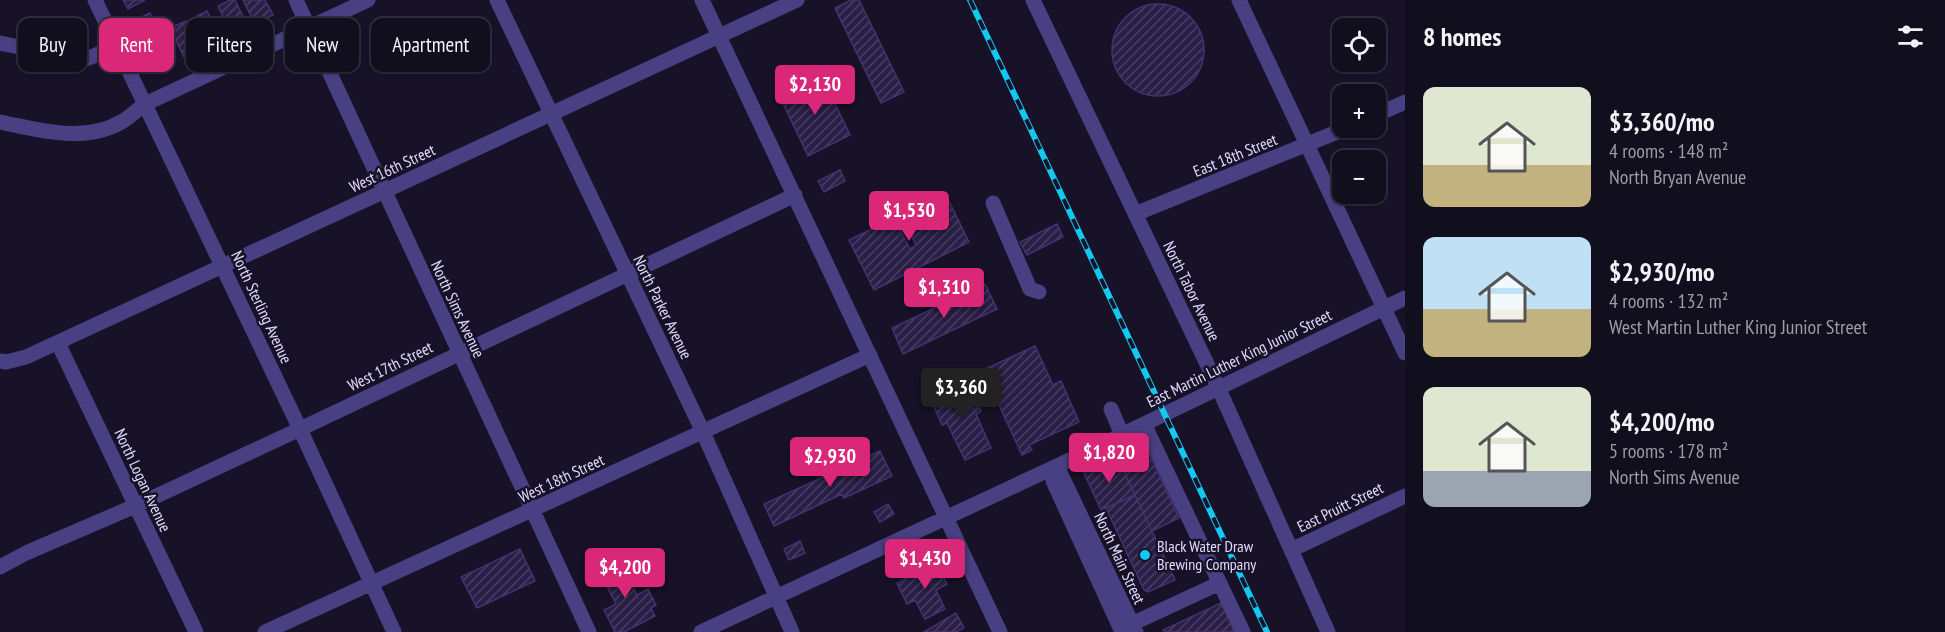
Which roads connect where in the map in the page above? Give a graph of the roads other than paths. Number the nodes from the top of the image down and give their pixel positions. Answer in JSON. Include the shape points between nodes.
{"nodes":[{"id":1,"x":95,"y":0,"type":"edge"},
{"id":2,"x":296,"y":0,"type":"edge"},
{"id":3,"x":368,"y":0,"type":"edge"},
{"id":4,"x":497,"y":0,"type":"edge"},
{"id":5,"x":702,"y":0,"type":"edge"},
{"id":6,"x":797,"y":0,"type":"edge"},
{"id":7,"x":1033,"y":0,"type":"edge"},
{"id":8,"x":1239,"y":0,"type":"edge"},
{"id":9,"x":103,"y":18,"type":"edge"},
{"id":10,"x":304,"y":18,"type":"edge"},
{"id":11,"x":330,"y":18,"type":"edge"},
{"id":12,"x":719,"y":37,"type":"junction"},
{"id":13,"x":285,"y":39,"type":"edge"},
{"id":14,"x":0,"y":43,"type":"edge"},
{"id":15,"x":99,"y":54,"type":"edge"},
{"id":16,"x":129,"y":72,"type":"edge"},
{"id":17,"x":329,"y":72,"type":"edge"},
{"id":18,"x":1405,"y":102,"type":"edge"},
{"id":19,"x":145,"y":104,"type":"junction"},
{"id":20,"x":1386,"y":111,"type":"edge"},
{"id":21,"x":552,"y":114,"type":"junction"},
{"id":22,"x":0,"y":123,"type":"edge"},
{"id":23,"x":1332,"y":135,"type":"edge"},
{"id":24,"x":1308,"y":145,"type":"junction"},
{"id":25,"x":385,"y":192,"type":"junction"},
{"id":26,"x":795,"y":195,"type":"junction"},
{"id":27,"x":993,"y":203,"type":"dead end"},
{"id":28,"x":1135,"y":214,"type":"junction"},
{"id":29,"x":222,"y":265,"type":"junction"},
{"id":30,"x":627,"y":274,"type":"junction"},
{"id":31,"x":1039,"y":292,"type":"dead end"},
{"id":32,"x":1405,"y":298,"type":"edge"},
{"id":33,"x":1384,"y":308,"type":"junction"},
{"id":34,"x":58,"y":343,"type":"junction"},
{"id":35,"x":459,"y":353,"type":"junction"},
{"id":36,"x":1405,"y":353,"type":"edge"},
{"id":37,"x":870,"y":355,"type":"junction"},
{"id":38,"x":0,"y":361,"type":"edge"},
{"id":39,"x":1218,"y":387,"type":"junction"},
{"id":40,"x":1111,"y":409,"type":"dead end"},
{"id":41,"x":1144,"y":424,"type":"junction"},
{"id":42,"x":300,"y":429,"type":"junction"},
{"id":43,"x":703,"y":432,"type":"junction"},
{"id":44,"x":1122,"y":435,"type":"junction"},
{"id":45,"x":1052,"y":468,"type":"junction"},
{"id":46,"x":1405,"y":496,"type":"edge"},
{"id":47,"x":135,"y":506,"type":"junction"},
{"id":48,"x":532,"y":511,"type":"junction"},
{"id":49,"x":945,"y":517,"type":"junction"},
{"id":50,"x":1291,"y":550,"type":"junction"},
{"id":51,"x":0,"y":567,"type":"edge"},
{"id":52,"x":1220,"y":583,"type":"junction"},
{"id":53,"x":372,"y":584,"type":"junction"},
{"id":54,"x":775,"y":597,"type":"junction"},
{"id":55,"x":1125,"y":630,"type":"edge"},
{"id":56,"x":196,"y":632,"type":"edge"},
{"id":57,"x":265,"y":632,"type":"edge"},
{"id":58,"x":394,"y":632,"type":"edge"},
{"id":59,"x":589,"y":632,"type":"edge"},
{"id":60,"x":701,"y":632,"type":"edge"},
{"id":61,"x":792,"y":632,"type":"edge"},
{"id":62,"x":1000,"y":632,"type":"edge"},
{"id":63,"x":1243,"y":632,"type":"edge"},
{"id":64,"x":1328,"y":632,"type":"edge"}],
"edges":[{"from":1,"to":9,"type":"street","name":"North Sterling Avenue"},
{"from":2,"to":10,"type":"street","name":"North Sims Avenue"},
{"from":3,"to":11,"type":"street"},
{"from":4,"to":21,"type":"street","name":"North Parker Avenue"},
{"from":5,"to":12,"type":"street"},
{"from":6,"to":12,"type":"street","name":"West 16th Street"},
{"from":7,"to":28,"type":"street","name":"North Tabor Avenue"},
{"from":8,"to":24,"type":"street"},
{"from":12,"to":21,"type":"street","name":"West 16th Street"},
{"from":12,"to":26,"type":"street"},
{"from":13,"to":19,"type":"street"},
{"from":14,"to":15,"type":"street","via":[[74,58]]},
{"from":16,"to":19,"type":"street","name":"North Sterling Avenue"},
{"from":17,"to":25,"type":"street","name":"North Sims Avenue"},
{"from":18,"to":20,"type":"street"},
{"from":19,"to":22,"type":"street","via":[[122,121],[87,133],[66,134]]},
{"from":19,"to":29,"type":"street","name":"North Sterling Avenue"},
{"from":21,"to":25,"type":"street","name":"West 16th Street"},
{"from":21,"to":30,"type":"street","name":"North Parker Avenue"},
{"from":23,"to":24,"type":"street","name":"East 18th Street"},
{"from":24,"to":28,"type":"street","name":"East 18th Street"},
{"from":24,"to":33,"type":"street"},
{"from":25,"to":29,"type":"street","name":"West 16th Street"},
{"from":25,"to":35,"type":"street","name":"North Sims Avenue"},
{"from":26,"to":30,"type":"street","name":"West 17th Street"},
{"from":26,"to":37,"type":"street"},
{"from":27,"to":31,"type":"street","via":[[1030,289]]},
{"from":28,"to":39,"type":"street","name":"North Tabor Avenue"},
{"from":29,"to":34,"type":"street","name":"West 16th Street"},
{"from":29,"to":42,"type":"street","name":"North Sterling Avenue"},
{"from":30,"to":35,"type":"street","name":"West 17th Street"},
{"from":30,"to":43,"type":"street","name":"North Parker Avenue"},
{"from":32,"to":33,"type":"street","name":"East Martin Luther King Junior Street"},
{"from":33,"to":36,"type":"street"},
{"from":33,"to":39,"type":"street","name":"East Martin Luther King Junior Street"},
{"from":34,"to":38,"type":"street","name":"West 16th Street","via":[[26,357]]},
{"from":34,"to":47,"type":"street","name":"North Logan Avenue"},
{"from":35,"to":42,"type":"street","name":"West 17th Street"},
{"from":35,"to":48,"type":"street","name":"North Sims Avenue"},
{"from":37,"to":43,"type":"street","name":"West 18th Street"},
{"from":37,"to":49,"type":"street"},
{"from":39,"to":41,"type":"street","name":"East Martin Luther King Junior Street"},
{"from":39,"to":50,"type":"street","name":"North Tabor Avenue"},
{"from":40,"to":44,"type":"street"},
{"from":41,"to":44,"type":"street","name":"East Martin Luther King Junior Street"},
{"from":41,"to":52,"type":"street"},
{"from":42,"to":47,"type":"street","name":"West 17th Street"},
{"from":42,"to":53,"type":"street","name":"North Sterling Avenue"},
{"from":43,"to":48,"type":"street","name":"West 18th Street"},
{"from":43,"to":54,"type":"street","name":"North Parker Avenue"},
{"from":44,"to":45,"type":"street","name":"East Martin Luther King Junior Street"},
{"from":45,"to":49,"type":"street","name":"East Martin Luther King Junior Street"},
{"from":45,"to":55,"type":"street","name":"North Main Street"},
{"from":46,"to":50,"type":"street","name":"East Pruitt Street"},
{"from":47,"to":51,"type":"street","name":"West 17th Street"},
{"from":47,"to":56,"type":"street","name":"North Logan Avenue"},
{"from":48,"to":53,"type":"street","name":"West 18th Street"},
{"from":48,"to":59,"type":"street","name":"North Sims Avenue"},
{"from":49,"to":54,"type":"street","name":"East Martin Luther King Junior Street"},
{"from":49,"to":62,"type":"street"},
{"from":50,"to":64,"type":"street","name":"North Tabor Avenue"},
{"from":52,"to":55,"type":"street"},
{"from":52,"to":63,"type":"street"},
{"from":53,"to":57,"type":"street","name":"West 18th Street"},
{"from":53,"to":58,"type":"street","name":"North Sterling Avenue"},
{"from":54,"to":60,"type":"street","name":"East Martin Luther King Junior Street"},
{"from":54,"to":61,"type":"street","name":"North Parker Avenue"}]}
